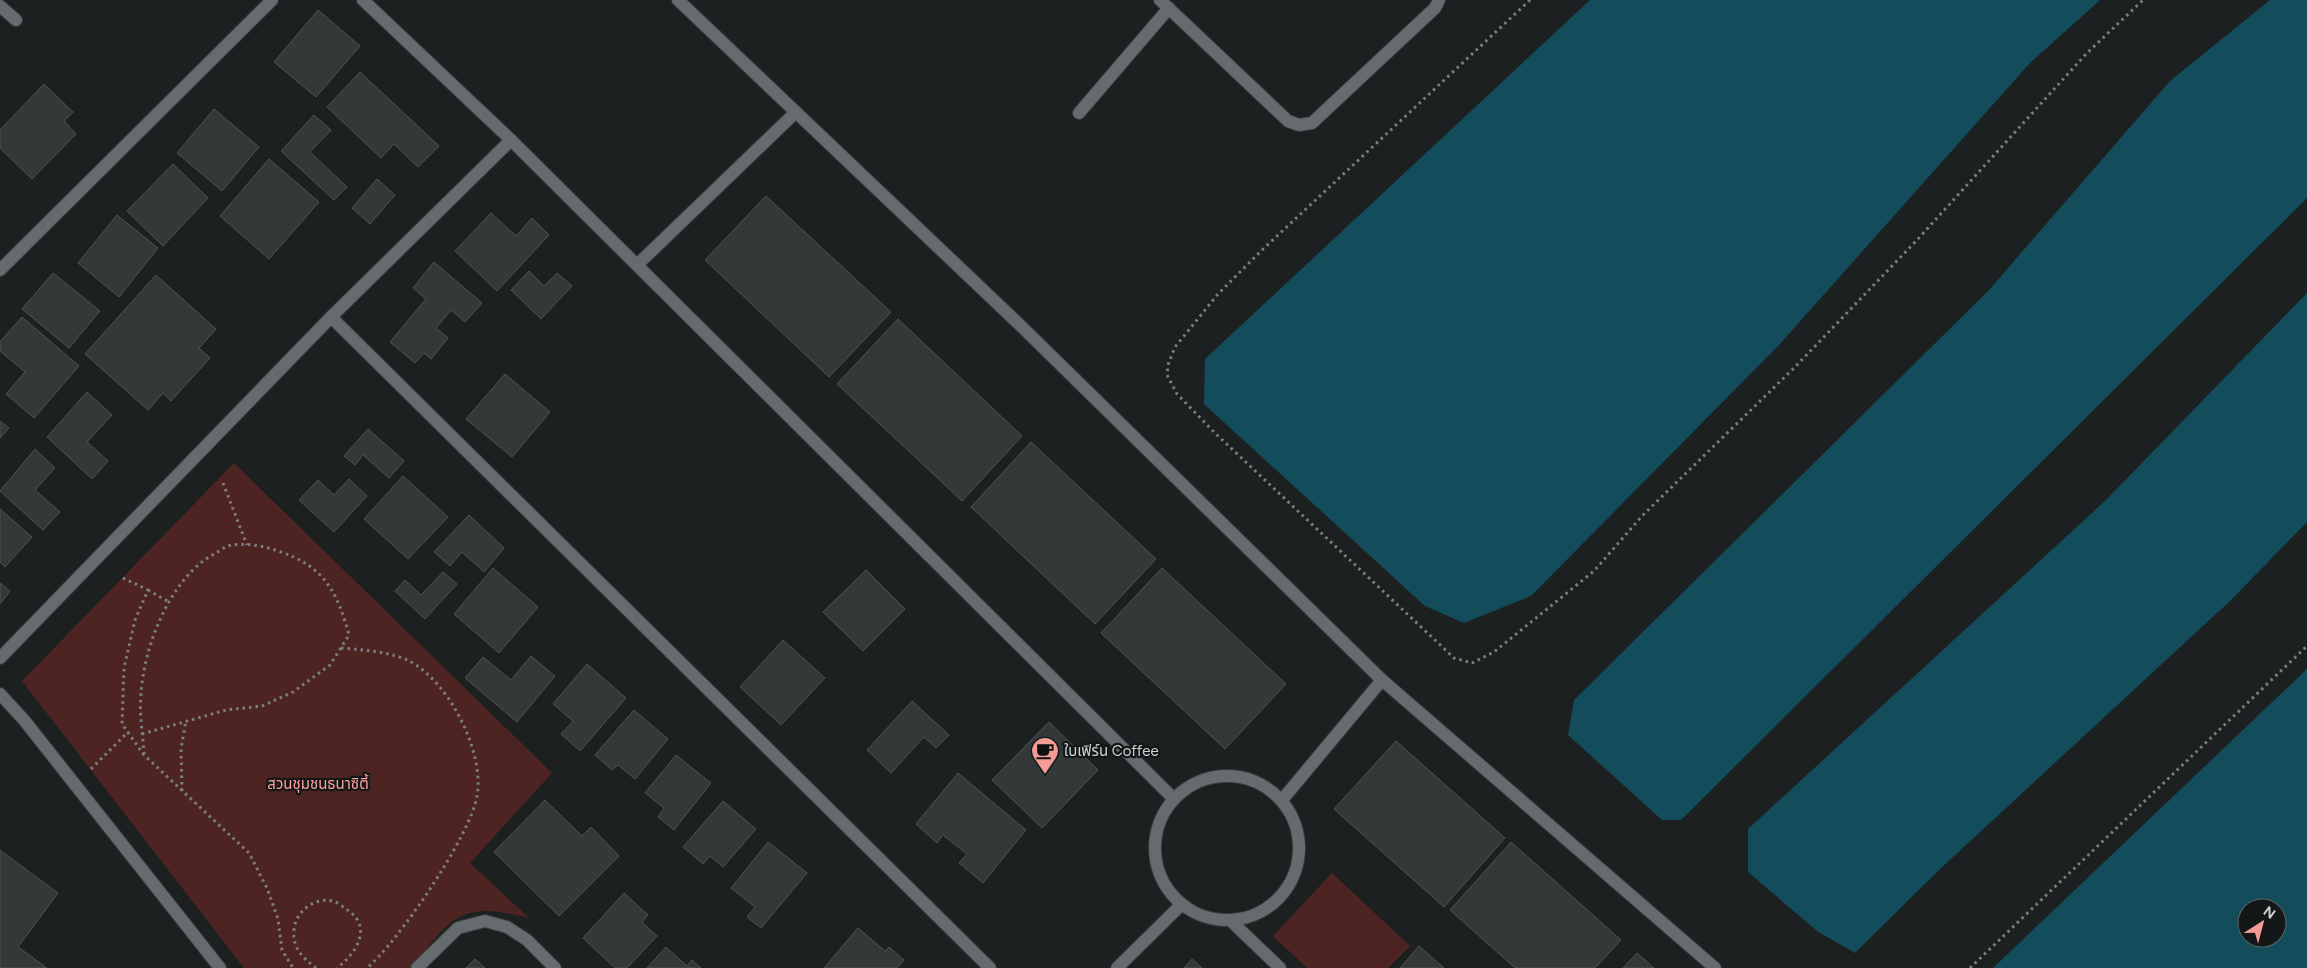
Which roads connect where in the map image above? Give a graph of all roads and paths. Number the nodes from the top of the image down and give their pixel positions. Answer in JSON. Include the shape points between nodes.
{"nodes":[{"id":1,"x":272,"y":0,"type":"edge"},
{"id":2,"x":363,"y":0,"type":"edge"},
{"id":3,"x":678,"y":0,"type":"edge"},
{"id":4,"x":1439,"y":0,"type":"edge"},
{"id":5,"x":1530,"y":0,"type":"edge"},
{"id":6,"x":2142,"y":0,"type":"edge"},
{"id":7,"x":1164,"y":4,"type":"edge"},
{"id":8,"x":0,"y":6,"type":"edge"},
{"id":9,"x":16,"y":20,"type":"dead end"},
{"id":10,"x":796,"y":112,"type":"junction"},
{"id":11,"x":1079,"y":113,"type":"dead end"},
{"id":12,"x":511,"y":140,"type":"junction"},
{"id":13,"x":637,"y":265,"type":"junction"},
{"id":14,"x":0,"y":270,"type":"edge"},
{"id":15,"x":331,"y":318,"type":"junction"},
{"id":16,"x":223,"y":483,"type":"dead end"},
{"id":17,"x":246,"y":545,"type":"junction"},
{"id":18,"x":123,"y":578,"type":"dead end"},
{"id":19,"x":148,"y":590,"type":"junction"},
{"id":20,"x":169,"y":602,"type":"junction"},
{"id":21,"x":2307,"y":646,"type":"edge"},
{"id":22,"x":341,"y":648,"type":"junction"},
{"id":23,"x":0,"y":658,"type":"edge"},
{"id":24,"x":1382,"y":680,"type":"junction"},
{"id":25,"x":0,"y":694,"type":"edge"},
{"id":26,"x":186,"y":720,"type":"junction"},
{"id":27,"x":128,"y":732,"type":"junction"},
{"id":28,"x":142,"y":734,"type":"junction"},
{"id":29,"x":144,"y":755,"type":"junction"},
{"id":30,"x":91,"y":769,"type":"dead end"},
{"id":31,"x":182,"y":791,"type":"junction"},
{"id":32,"x":1174,"y":798,"type":"junction"},
{"id":33,"x":1282,"y":800,"type":"junction"},
{"id":34,"x":1181,"y":905,"type":"junction"},
{"id":35,"x":1231,"y":921,"type":"junction"},
{"id":36,"x":220,"y":968,"type":"edge"},
{"id":37,"x":293,"y":968,"type":"edge"},
{"id":38,"x":316,"y":968,"type":"edge"},
{"id":39,"x":337,"y":968,"type":"edge"},
{"id":40,"x":367,"y":968,"type":"edge"},
{"id":41,"x":417,"y":968,"type":"edge"},
{"id":42,"x":556,"y":968,"type":"edge"},
{"id":43,"x":990,"y":968,"type":"edge"},
{"id":44,"x":1117,"y":968,"type":"edge"},
{"id":45,"x":1280,"y":968,"type":"edge"},
{"id":46,"x":1715,"y":968,"type":"edge"},
{"id":47,"x":1970,"y":968,"type":"edge"}],
"edges":[{"from":1,"to":14,"type":"street"},
{"from":2,"to":12,"type":"street"},
{"from":3,"to":10,"type":"street"},
{"from":4,"to":7,"type":"street","via":[[1435,8],[1312,123],[1299,125],[1288,121]]},
{"from":5,"to":6,"type":"path","via":[[1218,294],[1175,347],[1167,370],[1177,394],[1215,433],[1454,658],[1472,662],[1494,652],[1594,571],[1642,516],[1795,367],[1917,240],[2086,54]]},
{"from":7,"to":11,"type":"street"},
{"from":8,"to":9,"type":"street"},
{"from":10,"to":13,"type":"street"},
{"from":10,"to":24,"type":"street","via":[[1029,334]]},
{"from":12,"to":13,"type":"street"},
{"from":12,"to":15,"type":"street"},
{"from":13,"to":32,"type":"street"},
{"from":15,"to":23,"type":"street"},
{"from":15,"to":43,"type":"street"},
{"from":16,"to":17,"type":"path"},
{"from":17,"to":20,"type":"path","via":[[231,545],[202,560],[183,580]]},
{"from":17,"to":22,"type":"path","via":[[263,546],[289,554],[322,575],[340,604],[349,635]]},
{"from":18,"to":19,"type":"path"},
{"from":19,"to":20,"type":"path"},
{"from":19,"to":27,"type":"path","via":[[135,620],[124,668],[122,724]]},
{"from":20,"to":28,"type":"path","via":[[146,660],[141,694]]},
{"from":21,"to":47,"type":"path"},
{"from":22,"to":26,"type":"path","via":[[330,665],[293,692],[262,706],[226,710]]},
{"from":22,"to":40,"type":"path","via":[[379,651],[406,660],[427,673],[467,728],[477,758],[477,796],[464,834],[427,893],[379,958]]},
{"from":24,"to":33,"type":"street"},
{"from":24,"to":46,"type":"street"},
{"from":25,"to":36,"type":"street"},
{"from":26,"to":28,"type":"path"},
{"from":26,"to":31,"type":"path","via":[[181,749]]},
{"from":27,"to":29,"type":"path"},
{"from":27,"to":30,"type":"path"},
{"from":28,"to":29,"type":"path"},
{"from":29,"to":31,"type":"path"},
{"from":31,"to":37,"type":"path","via":[[249,853],[267,888],[278,919],[282,950]]},
{"from":32,"to":33,"type":"street","via":[[1193,783],[1216,776],[1240,776],[1263,784]]},
{"from":32,"to":34,"type":"street","via":[[1160,817],[1154,841],[1156,864],[1165,886]]},
{"from":33,"to":35,"type":"street","via":[[1295,822],[1300,849],[1295,876],[1280,899],[1257,914]]},
{"from":34,"to":35,"type":"street","via":[[1205,917]]},
{"from":34,"to":44,"type":"street"},
{"from":35,"to":45,"type":"street"},
{"from":38,"to":39,"type":"path","via":[[300,956],[293,934],[294,923],[302,910],[320,901],[334,901],[353,914],[360,926],[356,950]]},
{"from":41,"to":42,"type":"street","via":[[458,928],[485,921],[507,927],[527,940]]}]}
